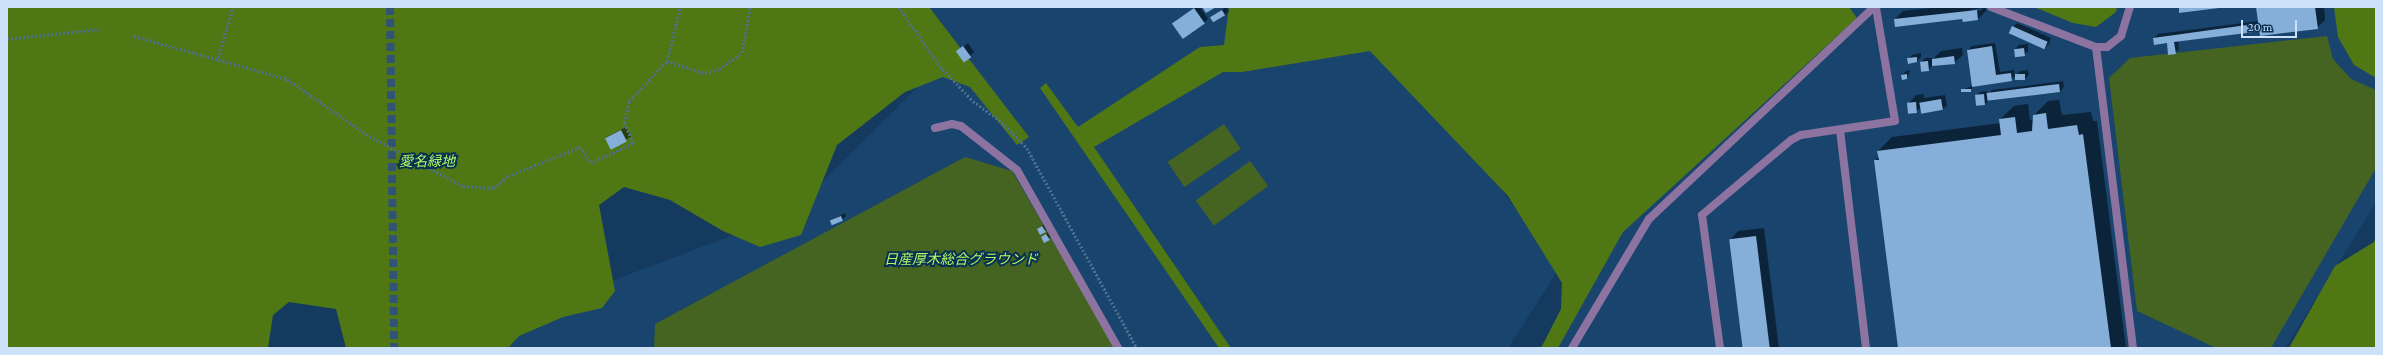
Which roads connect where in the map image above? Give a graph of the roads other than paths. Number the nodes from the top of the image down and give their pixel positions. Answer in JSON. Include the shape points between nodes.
{"nodes":[{"id":1,"x":1875,"y":7,"type":"edge"},
{"id":2,"x":1991,"y":7,"type":"edge"},
{"id":3,"x":2130,"y":7,"type":"edge"},
{"id":4,"x":2096,"y":47,"type":"junction"},
{"id":5,"x":935,"y":128,"type":"dead end"},
{"id":6,"x":1840,"y":130,"type":"junction"},
{"id":7,"x":1118,"y":348,"type":"edge"},
{"id":8,"x":1572,"y":348,"type":"edge"},
{"id":9,"x":1720,"y":348,"type":"edge"},
{"id":10,"x":1866,"y":348,"type":"edge"},
{"id":11,"x":2133,"y":348,"type":"edge"}],
"edges":[{"from":1,"to":6,"type":"lane","via":[[1894,121]]},
{"from":1,"to":8,"type":"lane","via":[[1649,219]]},
{"from":2,"to":4,"type":"lane"},
{"from":3,"to":4,"type":"lane","via":[[2121,36],[2107,46]]},
{"from":4,"to":11,"type":"lane"},
{"from":5,"to":7,"type":"lane","via":[[952,124],[962,126],[1017,170]]},
{"from":6,"to":9,"type":"lane","via":[[1801,135],[1791,140],[1702,215]]},
{"from":6,"to":10,"type":"lane"}]}
